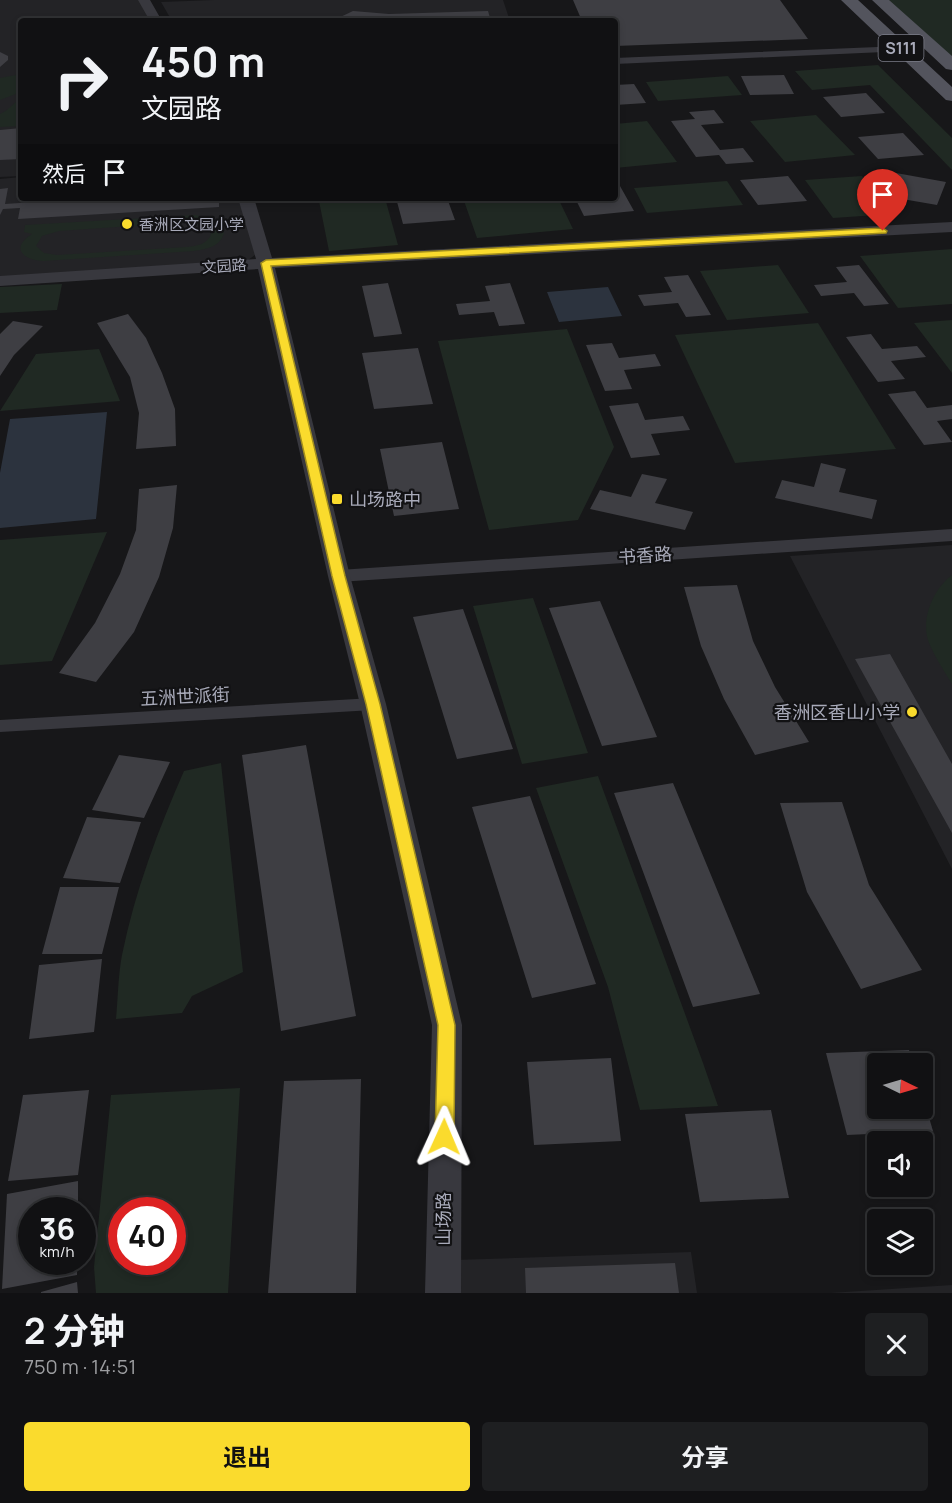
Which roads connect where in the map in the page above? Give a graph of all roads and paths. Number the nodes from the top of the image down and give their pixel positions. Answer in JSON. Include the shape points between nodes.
{"nodes":[{"id":1,"x":144,"y":0,"type":"edge"},
{"id":2,"x":839,"y":0,"type":"edge"},
{"id":3,"x":849,"y":0,"type":"edge"},
{"id":4,"x":880,"y":0,"type":"edge"},
{"id":5,"x":889,"y":0,"type":"edge"},
{"id":6,"x":154,"y":18,"type":"edge"},
{"id":7,"x":908,"y":25,"type":"junction"},
{"id":8,"x":883,"y":31,"type":"junction"},
{"id":9,"x":902,"y":48,"type":"junction"},
{"id":10,"x":618,"y":61,"type":"edge"},
{"id":11,"x":952,"y":65,"type":"edge"},
{"id":12,"x":952,"y":96,"type":"edge"},
{"id":13,"x":247,"y":201,"type":"edge"},
{"id":14,"x":952,"y":227,"type":"edge"},
{"id":15,"x":266,"y":263,"type":"junction"},
{"id":16,"x":0,"y":281,"type":"edge"},
{"id":17,"x":952,"y":535,"type":"edge"},
{"id":18,"x":339,"y":576,"type":"junction"},
{"id":19,"x":373,"y":704,"type":"junction"},
{"id":20,"x":0,"y":726,"type":"edge"},
{"id":21,"x":443,"y":1293,"type":"edge"}],
"edges":[{"from":1,"to":6,"type":"street"},
{"from":2,"to":8,"type":"main road"},
{"from":3,"to":8,"type":"main road","number":"S111"},
{"from":4,"to":7,"type":"main road","number":"S111"},
{"from":5,"to":7,"type":"main road"},
{"from":7,"to":11,"type":"main road","number":"S111"},
{"from":8,"to":9,"type":"main road","number":"S111"},
{"from":9,"to":10,"type":"street"},
{"from":9,"to":12,"type":"main road","number":"S111"},
{"from":13,"to":15,"type":"street","name":"山场路"},
{"from":14,"to":15,"type":"street","name":"文园路"},
{"from":15,"to":16,"type":"street","name":"文园路"},
{"from":15,"to":18,"type":"street","name":"山场路"},
{"from":17,"to":18,"type":"street","name":"书香路"},
{"from":18,"to":19,"type":"street","name":"山场路"},
{"from":19,"to":20,"type":"street","name":"五洲世派街"},
{"from":19,"to":21,"type":"street","name":"山场路","via":[[447,1025]]}]}
